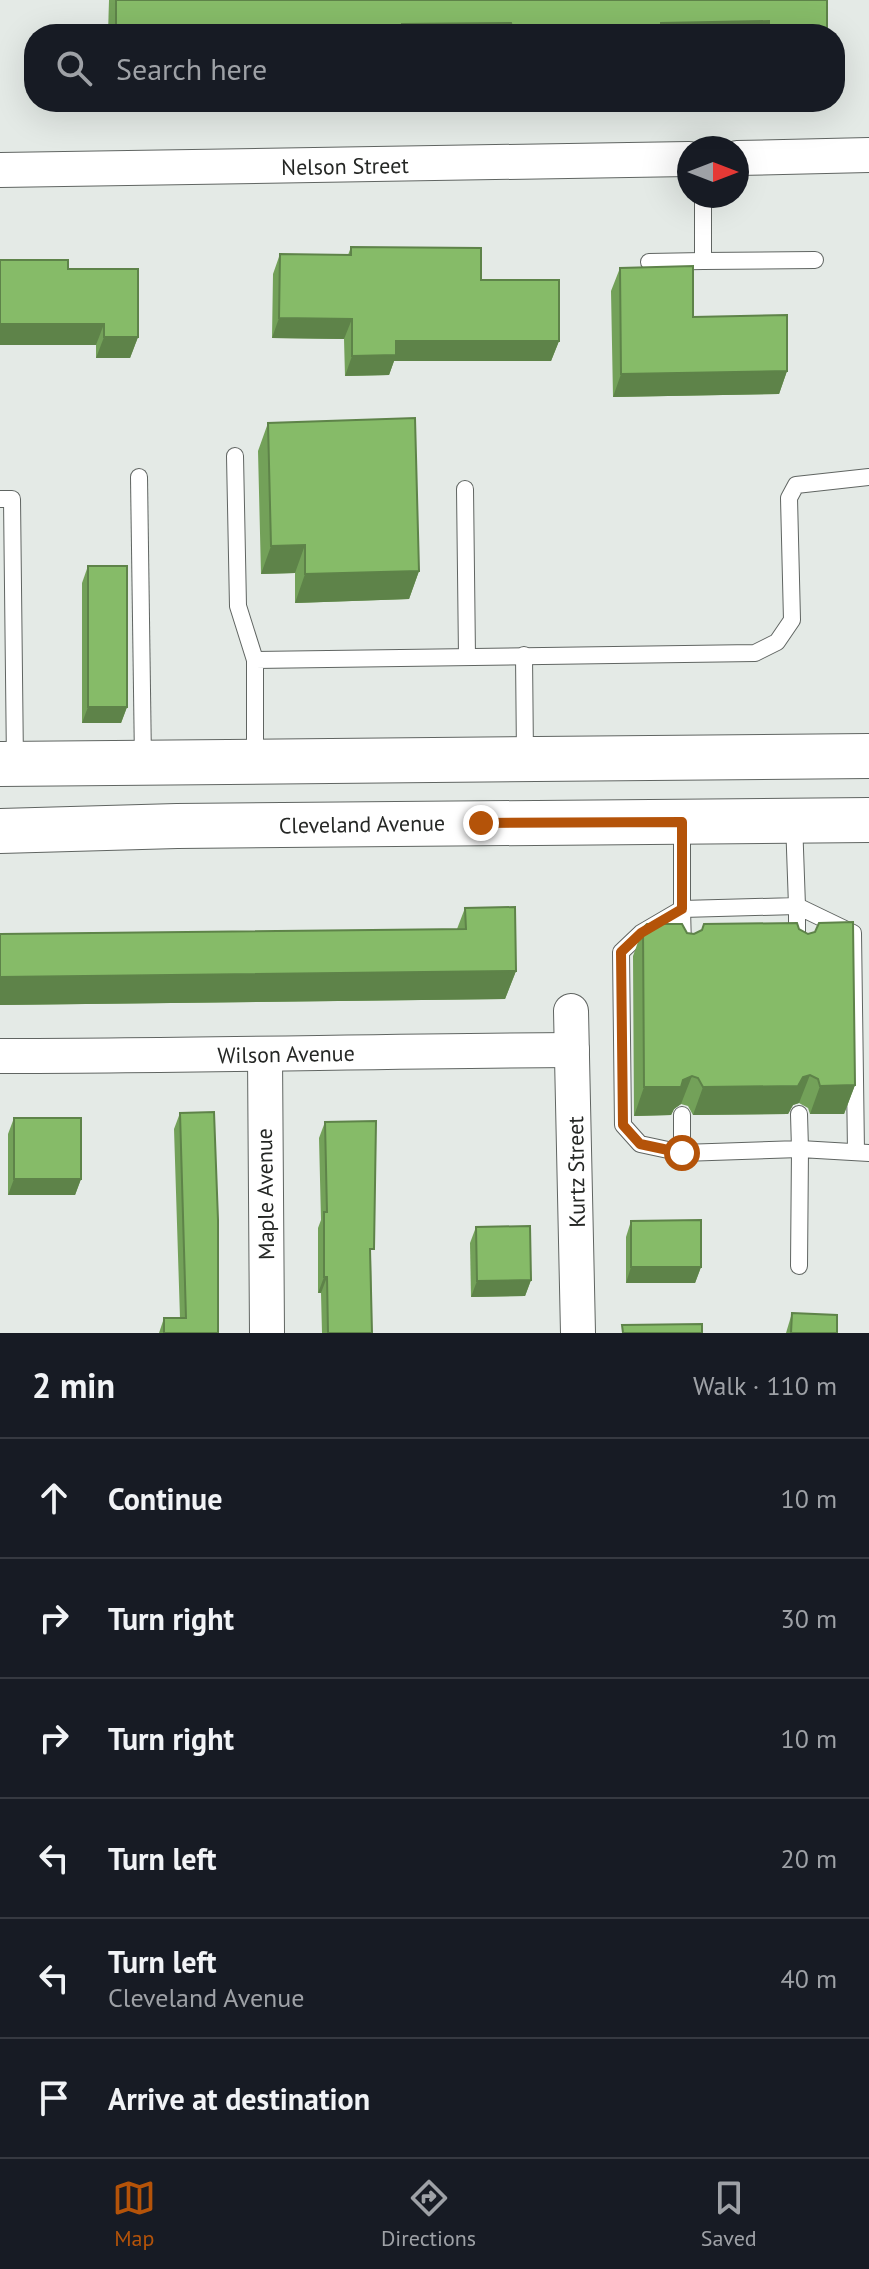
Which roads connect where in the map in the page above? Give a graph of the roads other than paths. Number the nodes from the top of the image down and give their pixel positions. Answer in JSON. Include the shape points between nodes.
{"nodes":[{"id":1,"x":869,"y":155,"type":"edge"},
{"id":2,"x":749,"y":158,"type":"edge"},
{"id":3,"x":677,"y":159,"type":"edge"},
{"id":4,"x":0,"y":170,"type":"edge"},
{"id":5,"x":703,"y":208,"type":"edge"},
{"id":6,"x":815,"y":260,"type":"dead end"},
{"id":7,"x":703,"y":261,"type":"junction"},
{"id":8,"x":649,"y":262,"type":"dead end"},
{"id":9,"x":235,"y":456,"type":"dead end"},
{"id":10,"x":139,"y":477,"type":"dead end"},
{"id":11,"x":869,"y":477,"type":"edge"},
{"id":12,"x":465,"y":489,"type":"dead end"},
{"id":13,"x":0,"y":499,"type":"edge"},
{"id":14,"x":524,"y":655,"type":"junction"},
{"id":15,"x":467,"y":656,"type":"junction"},
{"id":16,"x":255,"y":660,"type":"junction"},
{"id":17,"x":7,"y":670,"type":"edge"},
{"id":18,"x":869,"y":756,"type":"edge"},
{"id":19,"x":525,"y":759,"type":"junction"},
{"id":20,"x":255,"y":762,"type":"junction"},
{"id":21,"x":143,"y":763,"type":"junction"},
{"id":22,"x":8,"y":764,"type":"edge"},
{"id":23,"x":794,"y":820,"type":"junction"},
{"id":24,"x":869,"y":820,"type":"edge"},
{"id":25,"x":682,"y":822,"type":"junction"},
{"id":26,"x":0,"y":831,"type":"edge"},
{"id":27,"x":797,"y":906,"type":"junction"},
{"id":28,"x":682,"y":909,"type":"junction"},
{"id":29,"x":798,"y":951,"type":"edge"},
{"id":30,"x":683,"y":952,"type":"edge"},
{"id":31,"x":571,"y":1011,"type":"dead end"},
{"id":32,"x":572,"y":1050,"type":"junction"},
{"id":33,"x":0,"y":1056,"type":"edge"},
{"id":34,"x":265,"y":1056,"type":"junction"},
{"id":35,"x":799,"y":1114,"type":"edge"},
{"id":36,"x":682,"y":1115,"type":"edge"},
{"id":37,"x":800,"y":1149,"type":"junction"},
{"id":38,"x":863,"y":1152,"type":"edge"},
{"id":39,"x":682,"y":1153,"type":"junction"},
{"id":40,"x":799,"y":1266,"type":"dead end"},
{"id":41,"x":267,"y":1333,"type":"edge"},
{"id":42,"x":578,"y":1333,"type":"edge"}],
"edges":[{"from":1,"to":2,"type":"street"},
{"from":3,"to":4,"type":"street","name":"Nelson Street"},
{"from":5,"to":7,"type":"lane"},
{"from":6,"to":7,"type":"lane"},
{"from":7,"to":8,"type":"lane"},
{"from":9,"to":16,"type":"lane","via":[[238,606]]},
{"from":10,"to":21,"type":"lane"},
{"from":11,"to":14,"type":"lane","via":[[796,485],[789,498],[792,620],[777,642],[755,653]]},
{"from":12,"to":15,"type":"lane"},
{"from":13,"to":17,"type":"lane","via":[[12,499]]},
{"from":14,"to":15,"type":"lane"},
{"from":14,"to":19,"type":"lane"},
{"from":15,"to":16,"type":"lane"},
{"from":16,"to":20,"type":"lane"},
{"from":17,"to":22,"type":"lane"},
{"from":18,"to":19,"type":"main road"},
{"from":19,"to":20,"type":"main road"},
{"from":20,"to":21,"type":"main road"},
{"from":21,"to":22,"type":"main road"},
{"from":23,"to":24,"type":"main road","name":"Cleveland Avenue"},
{"from":23,"to":25,"type":"main road","name":"Cleveland Avenue"},
{"from":23,"to":27,"type":"lane"},
{"from":25,"to":26,"type":"main road","name":"Cleveland Avenue"},
{"from":25,"to":28,"type":"lane"},
{"from":27,"to":28,"type":"lane"},
{"from":27,"to":29,"type":"lane"},
{"from":27,"to":38,"type":"lane","via":[[853,933]]},
{"from":28,"to":30,"type":"lane"},
{"from":28,"to":39,"type":"lane","via":[[641,933],[621,952],[623,1125],[640,1144]]},
{"from":31,"to":32,"type":"street","name":"Kurtz Street"},
{"from":32,"to":34,"type":"street","name":"Wilson Avenue"},
{"from":32,"to":42,"type":"street","name":"Kurtz Street"},
{"from":33,"to":34,"type":"street","name":"Wilson Avenue"},
{"from":34,"to":41,"type":"street","name":"Maple Avenue"},
{"from":35,"to":37,"type":"lane"},
{"from":36,"to":39,"type":"lane"},
{"from":37,"to":38,"type":"lane"},
{"from":37,"to":39,"type":"lane"},
{"from":37,"to":40,"type":"lane"}]}
